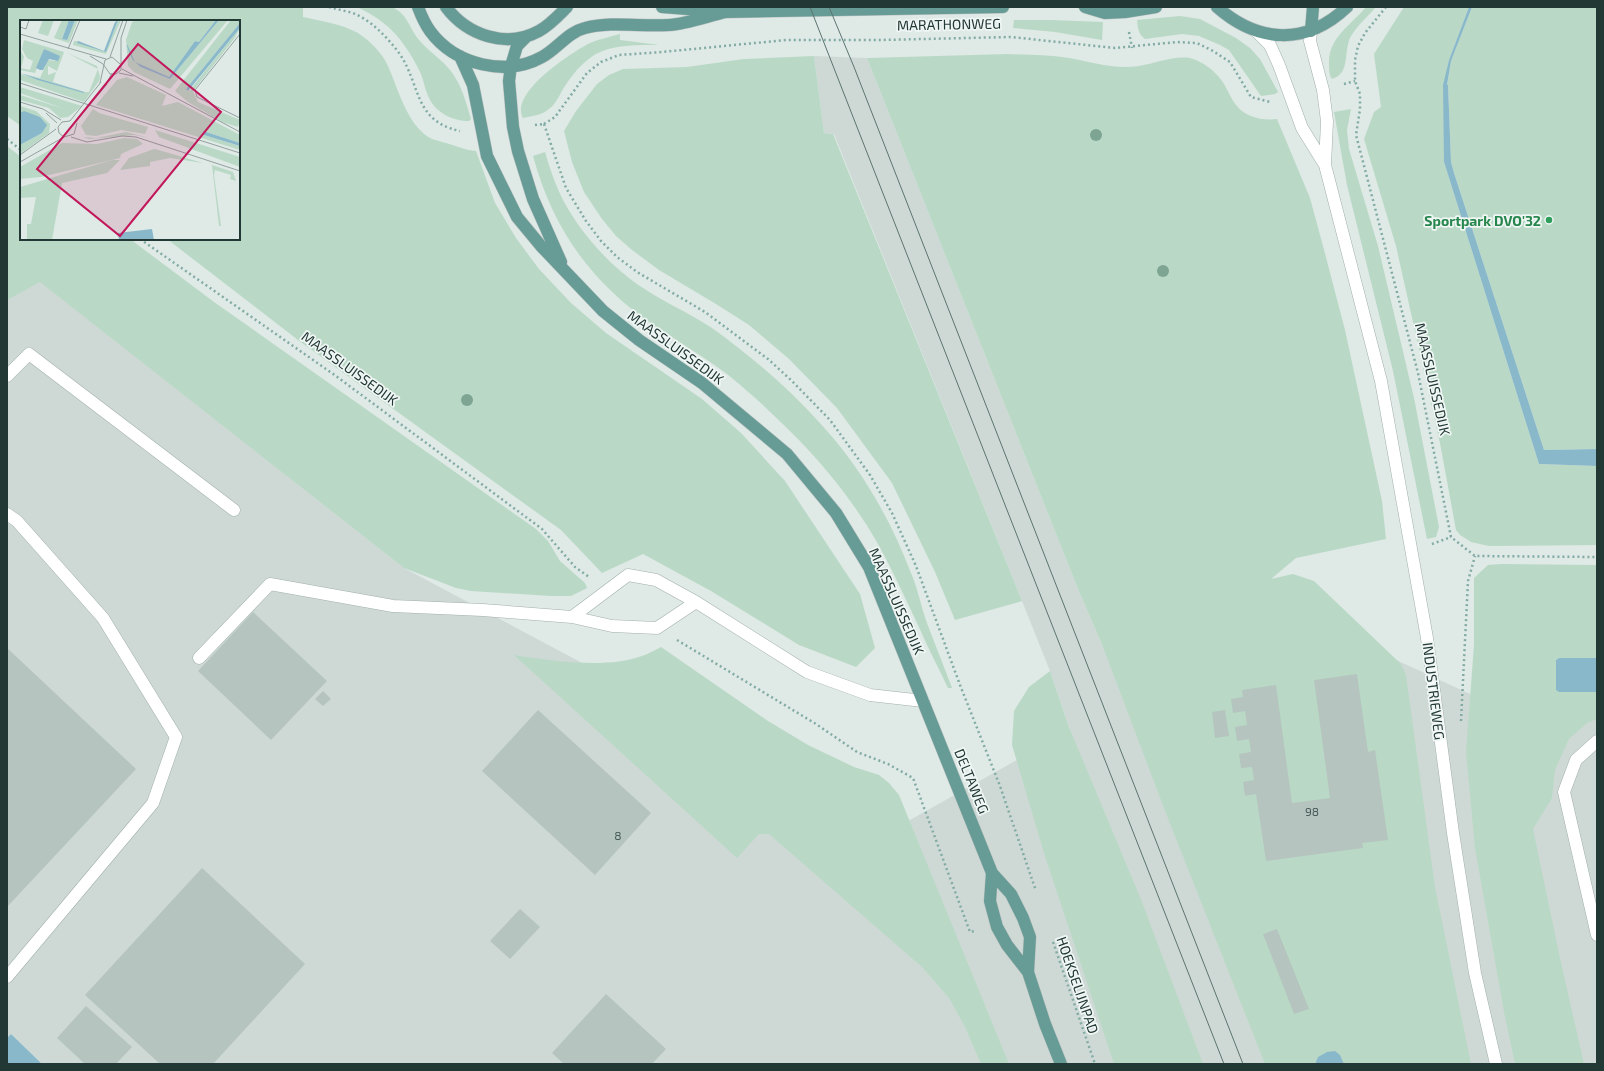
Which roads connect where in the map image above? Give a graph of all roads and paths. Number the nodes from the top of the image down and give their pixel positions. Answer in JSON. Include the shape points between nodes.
{"nodes":[{"id":1,"x":329,"y":7,"type":"edge"},
{"id":2,"x":418,"y":7,"type":"edge"},
{"id":3,"x":446,"y":7,"type":"edge"},
{"id":4,"x":566,"y":7,"type":"edge"},
{"id":5,"x":662,"y":7,"type":"edge"},
{"id":6,"x":1003,"y":7,"type":"edge"},
{"id":7,"x":1085,"y":7,"type":"edge"},
{"id":8,"x":1156,"y":7,"type":"edge"},
{"id":9,"x":1217,"y":7,"type":"edge"},
{"id":10,"x":1313,"y":7,"type":"edge"},
{"id":11,"x":1347,"y":7,"type":"edge"},
{"id":12,"x":1386,"y":7,"type":"edge"},
{"id":13,"x":726,"y":12,"type":"junction"},
{"id":14,"x":1256,"y":31,"type":"junction"},
{"id":15,"x":1311,"y":31,"type":"junction"},
{"id":16,"x":527,"y":36,"type":"junction"},
{"id":17,"x":460,"y":56,"type":"junction"},
{"id":18,"x":511,"y":66,"type":"junction"},
{"id":19,"x":1355,"y":81,"type":"junction"},
{"id":20,"x":1323,"y":90,"type":"junction"},
{"id":21,"x":1291,"y":100,"type":"junction"},
{"id":22,"x":513,"y":127,"type":"junction"},
{"id":23,"x":482,"y":130,"type":"junction"},
{"id":24,"x":7,"y":139,"type":"edge"},
{"id":25,"x":20,"y":149,"type":"edge"},
{"id":26,"x":1325,"y":165,"type":"junction"},
{"id":27,"x":141,"y":240,"type":"edge"},
{"id":28,"x":564,"y":269,"type":"junction"},
{"id":29,"x":7,"y":376,"type":"edge"},
{"id":30,"x":234,"y":510,"type":"dead end"},
{"id":31,"x":7,"y":514,"type":"edge"},
{"id":32,"x":1475,"y":556,"type":"junction"},
{"id":33,"x":1597,"y":557,"type":"edge"},
{"id":34,"x":609,"y":591,"type":"junction"},
{"id":35,"x":696,"y":602,"type":"junction"},
{"id":36,"x":572,"y":617,"type":"junction"},
{"id":37,"x":657,"y":628,"type":"junction"},
{"id":38,"x":199,"y":658,"type":"dead end"},
{"id":39,"x":923,"y":701,"type":"junction"},
{"id":40,"x":1461,"y":725,"type":"dead end"},
{"id":41,"x":1597,"y":741,"type":"edge"},
{"id":42,"x":992,"y":873,"type":"junction"},
{"id":43,"x":997,"y":927,"type":"junction"},
{"id":44,"x":1597,"y":935,"type":"edge"},
{"id":45,"x":1053,"y":941,"type":"dead end"},
{"id":46,"x":9,"y":970,"type":"edge"},
{"id":47,"x":1028,"y":972,"type":"junction"},
{"id":48,"x":1061,"y":1064,"type":"edge"},
{"id":49,"x":1095,"y":1064,"type":"edge"},
{"id":50,"x":1496,"y":1064,"type":"edge"}],
"edges":[{"from":1,"to":23,"type":"path","via":[[367,21],[384,36],[399,54],[420,102],[433,119],[459,132]]},
{"from":2,"to":17,"type":"main road","name":"MARATHONWEG","via":[[430,31],[449,50]]},
{"from":3,"to":16,"type":"main road","via":[[460,23],[492,38]]},
{"from":4,"to":16,"type":"main road","via":[[548,25]]},
{"from":5,"to":13,"type":"main road","name":"MARATHONWEG"},
{"from":6,"to":13,"type":"main road","name":"MARATHONWEG"},
{"from":7,"to":8,"type":"main road","via":[[1105,12]]},
{"from":9,"to":14,"type":"main road","via":[[1235,22]]},
{"from":10,"to":15,"type":"main road"},
{"from":11,"to":15,"type":"main road"},
{"from":12,"to":19,"type":"path","name":"MAASSLUISSEDIJK","via":[[1358,46]]},
{"from":13,"to":18,"type":"main road","name":"MARATHONWEG","via":[[670,25],[599,25],[583,28],[540,58]]},
{"from":14,"to":15,"type":"main road","via":[[1282,35]]},
{"from":14,"to":21,"type":"street","via":[[1270,45]]},
{"from":15,"to":20,"type":"street","via":[[1310,41]]},
{"from":16,"to":18,"type":"main road","name":"MAASSLUISSEDIJK","via":[[517,46]]},
{"from":17,"to":18,"type":"main road","name":"MARATHONWEG","via":[[485,65]]},
{"from":17,"to":23,"type":"main road","name":"MAASSLUISSEDIJK","via":[[473,85]]},
{"from":18,"to":22,"type":"main road","name":"MAASSLUISSEDIJK","via":[[509,81]]},
{"from":19,"to":20,"type":"path"},
{"from":19,"to":32,"type":"path","name":"MAASSLUISSEDIJK","via":[[1360,94],[1356,135],[1418,373],[1451,537]]},
{"from":20,"to":26,"type":"street","via":[[1327,121]]},
{"from":21,"to":22,"type":"path","name":"MARATHONWEG","via":[[1278,103],[1251,97],[1230,62],[1197,43],[1177,42],[1115,48],[1011,37],[786,40],[619,55],[601,62],[587,73],[555,117],[544,124]]},
{"from":21,"to":26,"type":"street","via":[[1302,128]]},
{"from":22,"to":28,"type":"main road","name":"MAASSLUISSEDIJK","via":[[533,199]]},
{"from":23,"to":28,"type":"main road","name":"MAASSLUISSEDIJK","via":[[487,156],[517,217]]},
{"from":24,"to":25,"type":"path"},
{"from":26,"to":50,"type":"street","name":"INDUSTRIEWEG","via":[[1381,381],[1427,638],[1475,973]]},
{"from":27,"to":34,"type":"path","name":"MAASSLUISSEDIJK","via":[[336,376],[542,529],[575,567]]},
{"from":28,"to":39,"type":"main road","name":"MAASSLUISSEDIJK","via":[[604,312],[639,340],[702,383],[792,459],[836,513],[869,567]]},
{"from":29,"to":30,"type":"street","via":[[30,354]]},
{"from":31,"to":46,"type":"street","via":[[17,521],[103,618],[176,737],[153,803]]},
{"from":32,"to":33,"type":"path"},
{"from":32,"to":40,"type":"path","name":"INDUSTRIEWEG","via":[[1468,582]]},
{"from":34,"to":35,"type":"street","via":[[628,575],[656,580]]},
{"from":34,"to":36,"type":"street"},
{"from":35,"to":37,"type":"street"},
{"from":35,"to":39,"type":"street","via":[[807,672],[870,695]]},
{"from":36,"to":37,"type":"street","via":[[612,626]]},
{"from":36,"to":38,"type":"street","via":[[393,606],[270,584]]},
{"from":37,"to":43,"type":"path","via":[[816,724],[857,752],[888,764],[913,778],[970,932]]},
{"from":39,"to":42,"type":"main road","name":"DELTAWEG"},
{"from":41,"to":44,"type":"street","via":[[1576,760],[1564,792]]},
{"from":42,"to":43,"type":"main road","name":"DELTAWEG","via":[[990,901]]},
{"from":42,"to":47,"type":"main road","name":"DELTAWEG","via":[[1011,894],[1030,937]]},
{"from":43,"to":47,"type":"main road","name":"DELTAWEG"},
{"from":45,"to":49,"type":"path","name":"HOEKSELIJNPAD"},
{"from":47,"to":48,"type":"main road","name":"DELTAWEG"}]}
